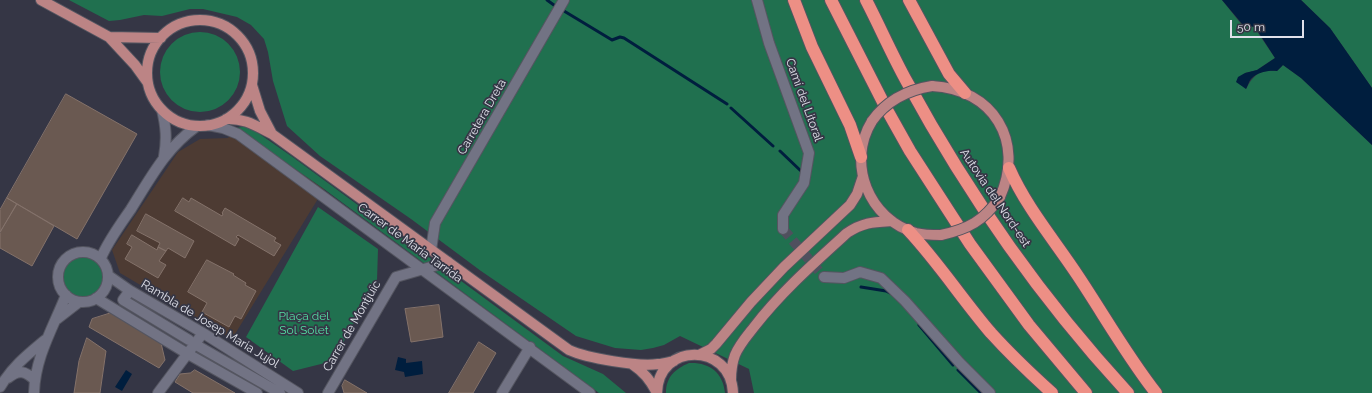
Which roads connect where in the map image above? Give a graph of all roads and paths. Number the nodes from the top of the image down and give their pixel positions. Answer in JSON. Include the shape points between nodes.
{"nodes":[{"id":1,"x":41,"y":0,"type":"edge"},
{"id":2,"x":564,"y":0,"type":"edge"},
{"id":3,"x":757,"y":0,"type":"edge"},
{"id":4,"x":794,"y":0,"type":"edge"},
{"id":5,"x":831,"y":0,"type":"edge"},
{"id":6,"x":866,"y":0,"type":"edge"},
{"id":7,"x":908,"y":0,"type":"edge"},
{"id":8,"x":109,"y":37,"type":"junction"},
{"id":9,"x":161,"y":38,"type":"junction"},
{"id":10,"x":148,"y":83,"type":"junction"},
{"id":11,"x":252,"y":85,"type":"junction"},
{"id":12,"x":965,"y":93,"type":"junction"},
{"id":13,"x":162,"y":110,"type":"junction"},
{"id":14,"x":226,"y":119,"type":"junction"},
{"id":15,"x":208,"y":125,"type":"junction"},
{"id":16,"x":197,"y":126,"type":"junction"},
{"id":17,"x":272,"y":134,"type":"junction"},
{"id":18,"x":164,"y":156,"type":"junction"},
{"id":19,"x":861,"y":157,"type":"junction"},
{"id":20,"x":1009,"y":168,"type":"junction"},
{"id":21,"x":863,"y":176,"type":"junction"},
{"id":22,"x":892,"y":221,"type":"junction"},
{"id":23,"x":783,"y":229,"type":"dead end"},
{"id":24,"x":908,"y":230,"type":"junction"},
{"id":25,"x":431,"y":250,"type":"junction"},
{"id":26,"x":101,"y":258,"type":"junction"},
{"id":27,"x":448,"y":262,"type":"junction"},
{"id":28,"x":423,"y":269,"type":"junction"},
{"id":29,"x":109,"y":276,"type":"junction"},
{"id":30,"x":824,"y":277,"type":"dead end"},
{"id":31,"x":66,"y":295,"type":"junction"},
{"id":32,"x":96,"y":298,"type":"junction"},
{"id":33,"x":79,"y":302,"type":"junction"},
{"id":34,"x":117,"y":308,"type":"dead end"},
{"id":35,"x":56,"y":321,"type":"junction"},
{"id":36,"x":203,"y":333,"type":"junction"},
{"id":37,"x":46,"y":339,"type":"junction"},
{"id":38,"x":530,"y":348,"type":"junction"},
{"id":39,"x":188,"y":354,"type":"junction"},
{"id":40,"x":699,"y":355,"type":"junction"},
{"id":41,"x":674,"y":361,"type":"junction"},
{"id":42,"x":632,"y":364,"type":"junction"},
{"id":43,"x":34,"y":380,"type":"junction"},
{"id":44,"x":731,"y":380,"type":"junction"},
{"id":45,"x":1,"y":382,"type":"edge"},
{"id":46,"x":34,"y":393,"type":"edge"},
{"id":47,"x":158,"y":393,"type":"edge"},
{"id":48,"x":257,"y":393,"type":"edge"},
{"id":49,"x":280,"y":393,"type":"edge"},
{"id":50,"x":298,"y":393,"type":"edge"},
{"id":51,"x":328,"y":393,"type":"edge"},
{"id":52,"x":502,"y":393,"type":"edge"},
{"id":53,"x":590,"y":393,"type":"edge"},
{"id":54,"x":656,"y":393,"type":"edge"},
{"id":55,"x":733,"y":393,"type":"edge"},
{"id":56,"x":990,"y":393,"type":"edge"},
{"id":57,"x":1052,"y":393,"type":"edge"},
{"id":58,"x":1086,"y":393,"type":"edge"},
{"id":59,"x":1128,"y":393,"type":"edge"},
{"id":60,"x":1156,"y":393,"type":"edge"}],
"edges":[{"from":1,"to":8,"type":"main road"},
{"from":2,"to":25,"type":"street","name":"Carretera Dreta","via":[[435,223]]},
{"from":3,"to":23,"type":"street","name":"Camí del Litoral","via":[[769,43],[809,153],[804,183],[783,216]]},
{"from":4,"to":19,"type":"highway","via":[[812,47],[850,125]]},
{"from":5,"to":58,"type":"highway","via":[[910,151],[970,244],[1029,325]]},
{"from":6,"to":59,"type":"highway","name":"Autovia del Nord-est","via":[[906,81],[969,187],[1053,303]]},
{"from":7,"to":12,"type":"highway","via":[[949,74]]},
{"from":8,"to":9,"type":"main road"},
{"from":8,"to":10,"type":"main road"},
{"from":9,"to":10,"type":"main road","via":[[149,59]]},
{"from":9,"to":11,"type":"main road","via":[[176,26],[187,22],[206,20],[224,26],[235,33],[247,47],[253,66]]},
{"from":10,"to":13,"type":"main road","via":[[153,98]]},
{"from":11,"to":14,"type":"main road","via":[[241,107]]},
{"from":11,"to":17,"type":"main road","via":[[260,111]]},
{"from":12,"to":19,"type":"main road","bridge":true,"via":[[932,86],[916,89],[895,98],[882,108],[872,121]]},
{"from":12,"to":20,"type":"main road","via":[[985,106],[996,118],[1006,141]]},
{"from":13,"to":16,"type":"main road","via":[[178,121]]},
{"from":13,"to":18,"type":"street","via":[[167,141]]},
{"from":14,"to":15,"type":"main road"},
{"from":14,"to":17,"type":"main road","name":"Carrer de Maria Tarrida","via":[[244,120]]},
{"from":15,"to":16,"type":"main road"},
{"from":15,"to":28,"type":"street","name":"Carrer de Maria Tarrida","via":[[238,134]]},
{"from":16,"to":18,"type":"street","via":[[185,134]]},
{"from":17,"to":25,"type":"main road","name":"Carrer de Maria Tarrida"},
{"from":18,"to":26,"type":"street"},
{"from":19,"to":21,"type":"main road"},
{"from":20,"to":24,"type":"main road","bridge":true,"via":[[1000,197],[985,216],[976,222],[960,230],[941,234]]},
{"from":20,"to":60,"type":"highway","via":[[1018,189]]},
{"from":21,"to":22,"type":"main road","via":[[874,203]]},
{"from":21,"to":40,"type":"main road","via":[[850,205],[784,267],[711,349]]},
{"from":22,"to":24,"type":"main road"},
{"from":22,"to":44,"type":"main road","via":[[866,223],[854,228],[795,281],[767,310],[740,345],[732,366]]},
{"from":24,"to":57,"type":"highway","via":[[991,333]]},
{"from":25,"to":27,"type":"main road","name":"Carrer de Maria Tarrida"},
{"from":26,"to":29,"type":"street"},
{"from":26,"to":31,"type":"street","via":[[85,251],[73,253],[66,258],[60,266],[58,277]]},
{"from":27,"to":28,"type":"street","name":"Carrer de Montjuïc"},
{"from":27,"to":42,"type":"main road","name":"Carrer de Maria Tarrida","via":[[569,350]]},
{"from":28,"to":38,"type":"street","name":"Carrer de Maria Tarrida"},
{"from":28,"to":51,"type":"street","name":"Carrer de Montjuïc","via":[[396,277]]},
{"from":29,"to":32,"type":"street","via":[[106,289]]},
{"from":29,"to":36,"type":"street","name":"Rambla de Josep Maria Jujol"},
{"from":30,"to":56,"type":"street","via":[[844,278],[860,272],[881,278]]},
{"from":31,"to":33,"type":"street"},
{"from":31,"to":35,"type":"street"},
{"from":32,"to":33,"type":"street"},
{"from":32,"to":39,"type":"street"},
{"from":33,"to":35,"type":"street"},
{"from":34,"to":49,"type":"street","name":"Rambla de Josep Maria Jujol","via":[[126,296],[193,343]]},
{"from":35,"to":37,"type":"street"},
{"from":36,"to":39,"type":"street"},
{"from":36,"to":50,"type":"street","name":"Rambla de Josep Maria Jujol"},
{"from":37,"to":43,"type":"street"},
{"from":37,"to":45,"type":"street","via":[[23,358]]},
{"from":38,"to":52,"type":"street"},
{"from":38,"to":53,"type":"street","name":"Carrer de Maria Tarrida"},
{"from":39,"to":47,"type":"street"},
{"from":39,"to":48,"type":"street"},
{"from":40,"to":41,"type":"main road","name":"Carrer de Maria Tarrida","via":[[686,355]]},
{"from":40,"to":44,"type":"main road","via":[[710,357],[719,363]]},
{"from":41,"to":42,"type":"main road","name":"Carrer de Maria Tarrida","via":[[658,365]]},
{"from":41,"to":54,"type":"main road","via":[[661,375]]},
{"from":42,"to":54,"type":"main road","name":"Carrer de Maria Tarrida","via":[[648,377]]},
{"from":43,"to":45,"type":"street","via":[[21,372],[14,373]]},
{"from":43,"to":46,"type":"street"},
{"from":44,"to":55,"type":"main road"}]}
